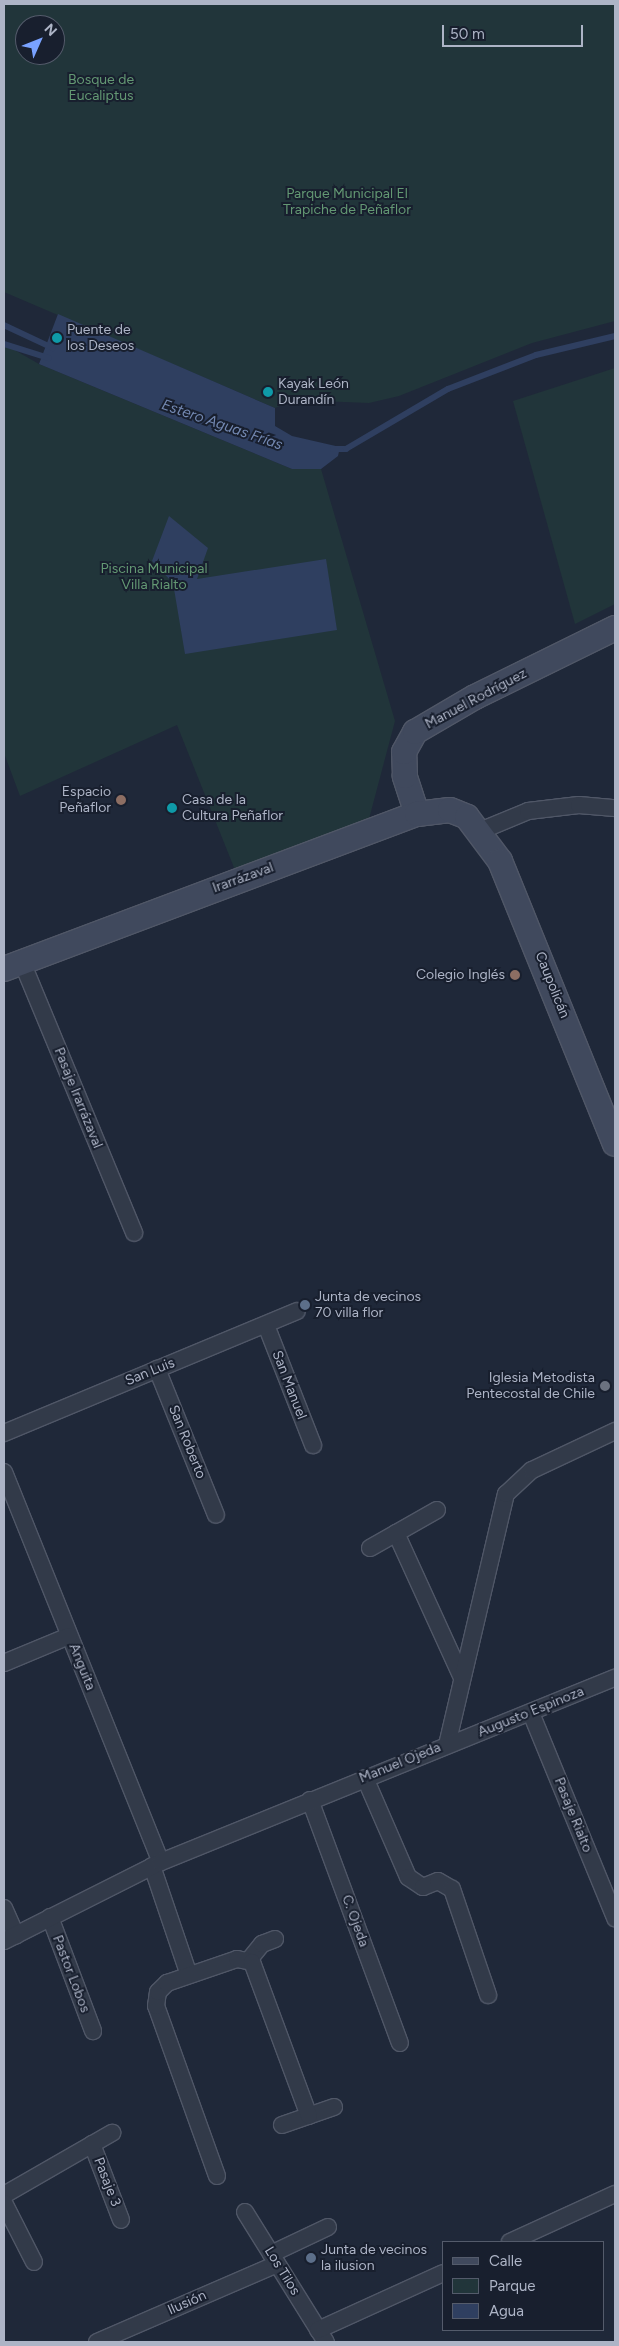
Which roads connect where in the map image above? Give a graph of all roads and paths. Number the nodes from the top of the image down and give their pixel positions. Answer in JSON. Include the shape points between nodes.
{"nodes":[{"id":1,"x":615,"y":628,"type":"edge"},
{"id":2,"x":615,"y":808,"type":"edge"},
{"id":3,"x":417,"y":814,"type":"junction"},
{"id":4,"x":480,"y":831,"type":"junction"},
{"id":5,"x":13,"y":965,"type":"edge"},
{"id":6,"x":615,"y":1144,"type":"edge"},
{"id":7,"x":134,"y":1234,"type":"dead end"},
{"id":8,"x":297,"y":1312,"type":"dead end"},
{"id":9,"x":266,"y":1325,"type":"junction"},
{"id":10,"x":157,"y":1369,"type":"junction"},
{"id":11,"x":615,"y":1431,"type":"edge"},
{"id":12,"x":4,"y":1433,"type":"edge"},
{"id":13,"x":313,"y":1444,"type":"dead end"},
{"id":14,"x":4,"y":1472,"type":"edge"},
{"id":15,"x":437,"y":1510,"type":"dead end"},
{"id":16,"x":216,"y":1514,"type":"dead end"},
{"id":17,"x":396,"y":1533,"type":"junction"},
{"id":18,"x":370,"y":1548,"type":"dead end"},
{"id":19,"x":69,"y":1636,"type":"junction"},
{"id":20,"x":4,"y":1663,"type":"edge"},
{"id":21,"x":462,"y":1678,"type":"junction"},
{"id":22,"x":615,"y":1678,"type":"edge"},
{"id":23,"x":531,"y":1713,"type":"junction"},
{"id":24,"x":446,"y":1745,"type":"junction"},
{"id":25,"x":365,"y":1778,"type":"junction"},
{"id":26,"x":310,"y":1800,"type":"junction"},
{"id":27,"x":156,"y":1864,"type":"junction"},
{"id":28,"x":4,"y":1908,"type":"edge"},
{"id":29,"x":50,"y":1917,"type":"junction"},
{"id":30,"x":615,"y":1918,"type":"edge"},
{"id":31,"x":10,"y":1938,"type":"edge"},
{"id":32,"x":275,"y":1938,"type":"dead end"},
{"id":33,"x":249,"y":1960,"type":"junction"},
{"id":34,"x":189,"y":1975,"type":"junction"},
{"id":35,"x":488,"y":1996,"type":"dead end"},
{"id":36,"x":93,"y":2031,"type":"dead end"},
{"id":37,"x":400,"y":2043,"type":"dead end"},
{"id":38,"x":334,"y":2108,"type":"dead end"},
{"id":39,"x":309,"y":2116,"type":"junction"},
{"id":40,"x":282,"y":2125,"type":"dead end"},
{"id":41,"x":112,"y":2132,"type":"dead end"},
{"id":42,"x":92,"y":2144,"type":"junction"},
{"id":43,"x":217,"y":2176,"type":"dead end"},
{"id":44,"x":615,"y":2194,"type":"edge"},
{"id":45,"x":4,"y":2195,"type":"edge"},
{"id":46,"x":4,"y":2204,"type":"edge"},
{"id":47,"x":245,"y":2212,"type":"dead end"},
{"id":48,"x":121,"y":2220,"type":"dead end"},
{"id":49,"x":328,"y":2227,"type":"dead end"},
{"id":50,"x":512,"y":2241,"type":"edge"},
{"id":51,"x":274,"y":2259,"type":"junction"},
{"id":52,"x":34,"y":2262,"type":"dead end"},
{"id":53,"x":442,"y":2274,"type":"edge"},
{"id":54,"x":322,"y":2336,"type":"edge"},
{"id":55,"x":98,"y":2342,"type":"edge"}],
"edges":[{"from":1,"to":3,"type":"main road","name":"Manuel Rodríguez","via":[[476,697],[415,732],[404,752],[405,776]]},
{"from":2,"to":4,"type":"street","via":[[579,805],[528,811]]},
{"from":3,"to":4,"type":"main road","name":"Irarrázaval","via":[[450,810],[467,817]]},
{"from":3,"to":5,"type":"main road","name":"Irarrázaval"},
{"from":4,"to":6,"type":"main road","name":"Caupolicán","via":[[515,891]]},
{"from":5,"to":7,"type":"street","name":"Pasaje Irarrázaval"},
{"from":8,"to":9,"type":"street","name":"San Luis"},
{"from":9,"to":10,"type":"street","name":"San Luis"},
{"from":9,"to":13,"type":"street","name":"San Manuel"},
{"from":10,"to":12,"type":"street","name":"San Luis"},
{"from":10,"to":16,"type":"street","name":"San Roberto"},
{"from":11,"to":21,"type":"street","name":"Manuel Ojeda","via":[[527,1473],[506,1494]]},
{"from":14,"to":19,"type":"street","name":"Anguita"},
{"from":15,"to":17,"type":"street"},
{"from":17,"to":18,"type":"street"},
{"from":17,"to":21,"type":"street"},
{"from":19,"to":20,"type":"street"},
{"from":19,"to":27,"type":"street","name":"Anguita"},
{"from":21,"to":24,"type":"street","name":"Manuel Ojeda"},
{"from":22,"to":23,"type":"street","name":"Augusto Espinoza"},
{"from":23,"to":24,"type":"street","name":"Augusto Espinoza"},
{"from":23,"to":30,"type":"street","name":"Pasaje Rialto"},
{"from":24,"to":25,"type":"street","name":"Manuel Ojeda"},
{"from":25,"to":26,"type":"street","name":"Manuel Ojeda"},
{"from":25,"to":35,"type":"street","via":[[408,1877],[423,1887],[438,1880],[452,1889]]},
{"from":26,"to":27,"type":"street","name":"Manuel Ojeda"},
{"from":26,"to":37,"type":"street","name":"C. Ojeda"},
{"from":27,"to":29,"type":"street","name":"Manuel Ojeda"},
{"from":27,"to":34,"type":"street","name":"Anguita"},
{"from":28,"to":31,"type":"street"},
{"from":29,"to":31,"type":"street","name":"Manuel Ojeda"},
{"from":29,"to":36,"type":"street","name":"Pastor Lobos"},
{"from":32,"to":33,"type":"street","via":[[262,1944]]},
{"from":33,"to":34,"type":"street"},
{"from":33,"to":39,"type":"street","via":[[258,1969]]},
{"from":34,"to":43,"type":"street","via":[[162,1987],[156,2006]]},
{"from":38,"to":39,"type":"street"},
{"from":39,"to":40,"type":"street"},
{"from":41,"to":42,"type":"street"},
{"from":42,"to":45,"type":"street"},
{"from":42,"to":48,"type":"street","name":"Pasaje 3"},
{"from":44,"to":50,"type":"street"},
{"from":46,"to":52,"type":"street"},
{"from":47,"to":51,"type":"street","name":"Los Tilos"},
{"from":49,"to":51,"type":"street","name":"Ilusión"},
{"from":51,"to":54,"type":"street","name":"Los Tilos"},
{"from":51,"to":55,"type":"street","name":"Ilusión"},
{"from":53,"to":54,"type":"street","name":"Los Tilos"}]}
